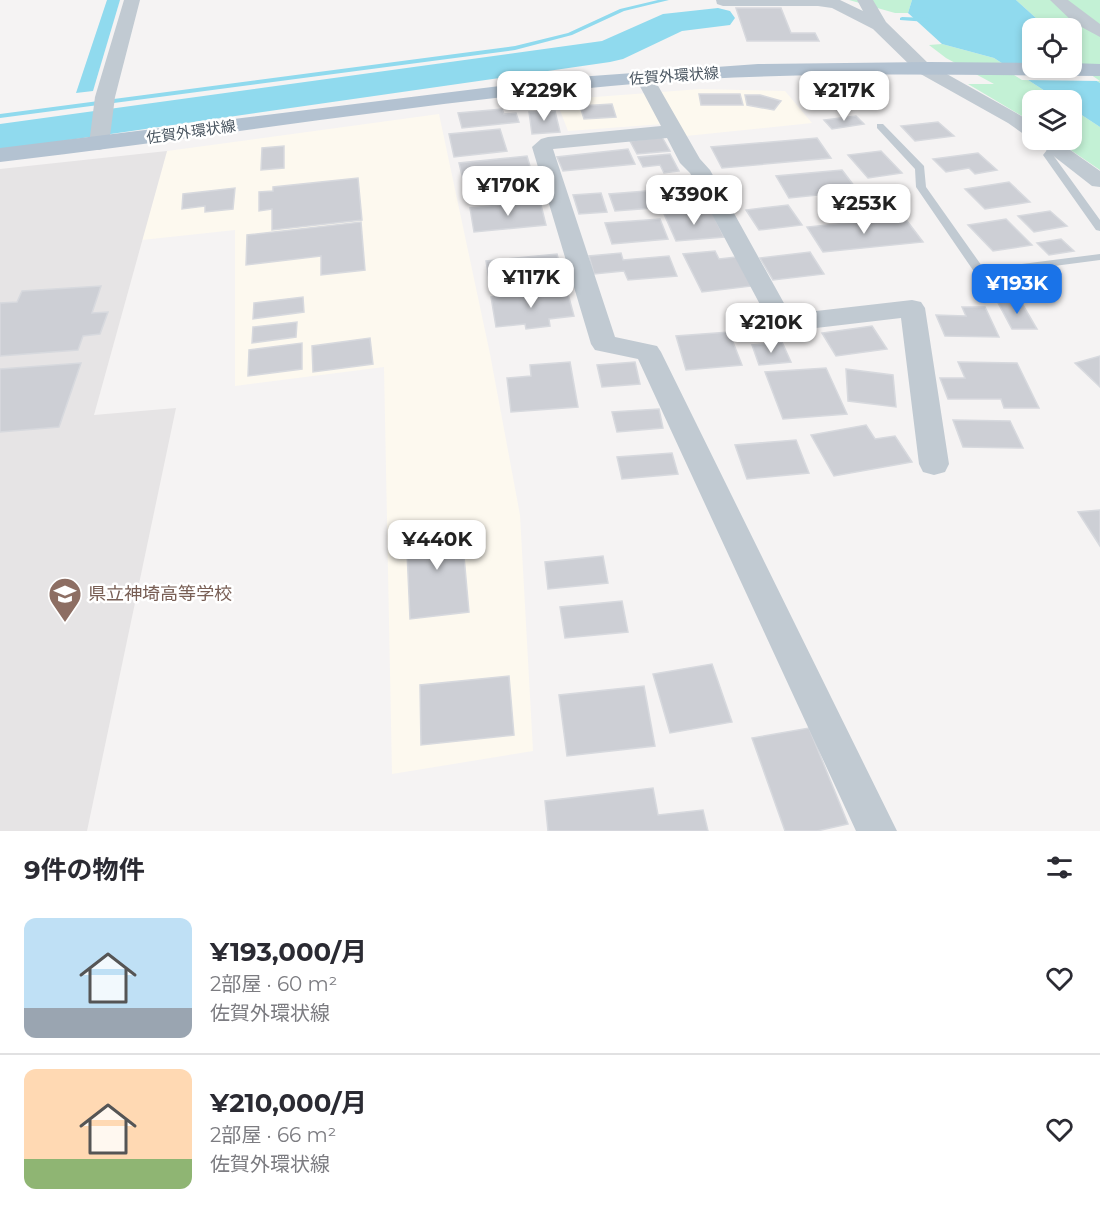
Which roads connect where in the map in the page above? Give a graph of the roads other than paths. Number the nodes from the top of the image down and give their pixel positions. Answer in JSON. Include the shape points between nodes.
{"nodes":[{"id":1,"x":132,"y":0,"type":"edge"},
{"id":2,"x":1058,"y":0,"type":"edge"},
{"id":3,"x":723,"y":1,"type":"edge"},
{"id":4,"x":858,"y":5,"type":"edge"},
{"id":5,"x":1100,"y":32,"type":"edge"},
{"id":6,"x":932,"y":68,"type":"junction"},
{"id":7,"x":1100,"y":70,"type":"edge"},
{"id":8,"x":644,"y":77,"type":"junction"},
{"id":9,"x":1022,"y":124,"type":"edge"},
{"id":10,"x":880,"y":126,"type":"dead end"},
{"id":11,"x":674,"y":131,"type":"junction"},
{"id":12,"x":100,"y":139,"type":"junction"},
{"id":13,"x":1048,"y":150,"type":"edge"},
{"id":14,"x":1058,"y":150,"type":"edge"},
{"id":15,"x":0,"y":155,"type":"edge"},
{"id":16,"x":1100,"y":181,"type":"edge"},
{"id":17,"x":1100,"y":228,"type":"edge"},
{"id":18,"x":1100,"y":257,"type":"edge"},
{"id":19,"x":934,"y":464,"type":"dead end"},
{"id":20,"x":877,"y":831,"type":"edge"}],
"edges":[{"from":1,"to":12,"type":"street","via":[[105,97]]},
{"from":2,"to":5,"type":"street"},
{"from":3,"to":4,"type":"street"},
{"from":4,"to":6,"type":"street"},
{"from":6,"to":7,"type":"main road","name":"佐賀外環状線"},
{"from":6,"to":8,"type":"main road","name":"佐賀外環状線","via":[[776,69]]},
{"from":6,"to":9,"type":"street"},
{"from":8,"to":11,"type":"street"},
{"from":8,"to":12,"type":"main road","name":"佐賀外環状線"},
{"from":10,"to":18,"type":"lane","via":[[920,168],[921,187],[981,273]]},
{"from":11,"to":19,"type":"street","via":[[782,322],[912,308]]},
{"from":11,"to":20,"type":"street","via":[[548,143],[542,147],[604,344],[648,352]]},
{"from":12,"to":15,"type":"main road","name":"佐賀外環状線"},
{"from":13,"to":17,"type":"lane"},
{"from":14,"to":16,"type":"street"}]}
